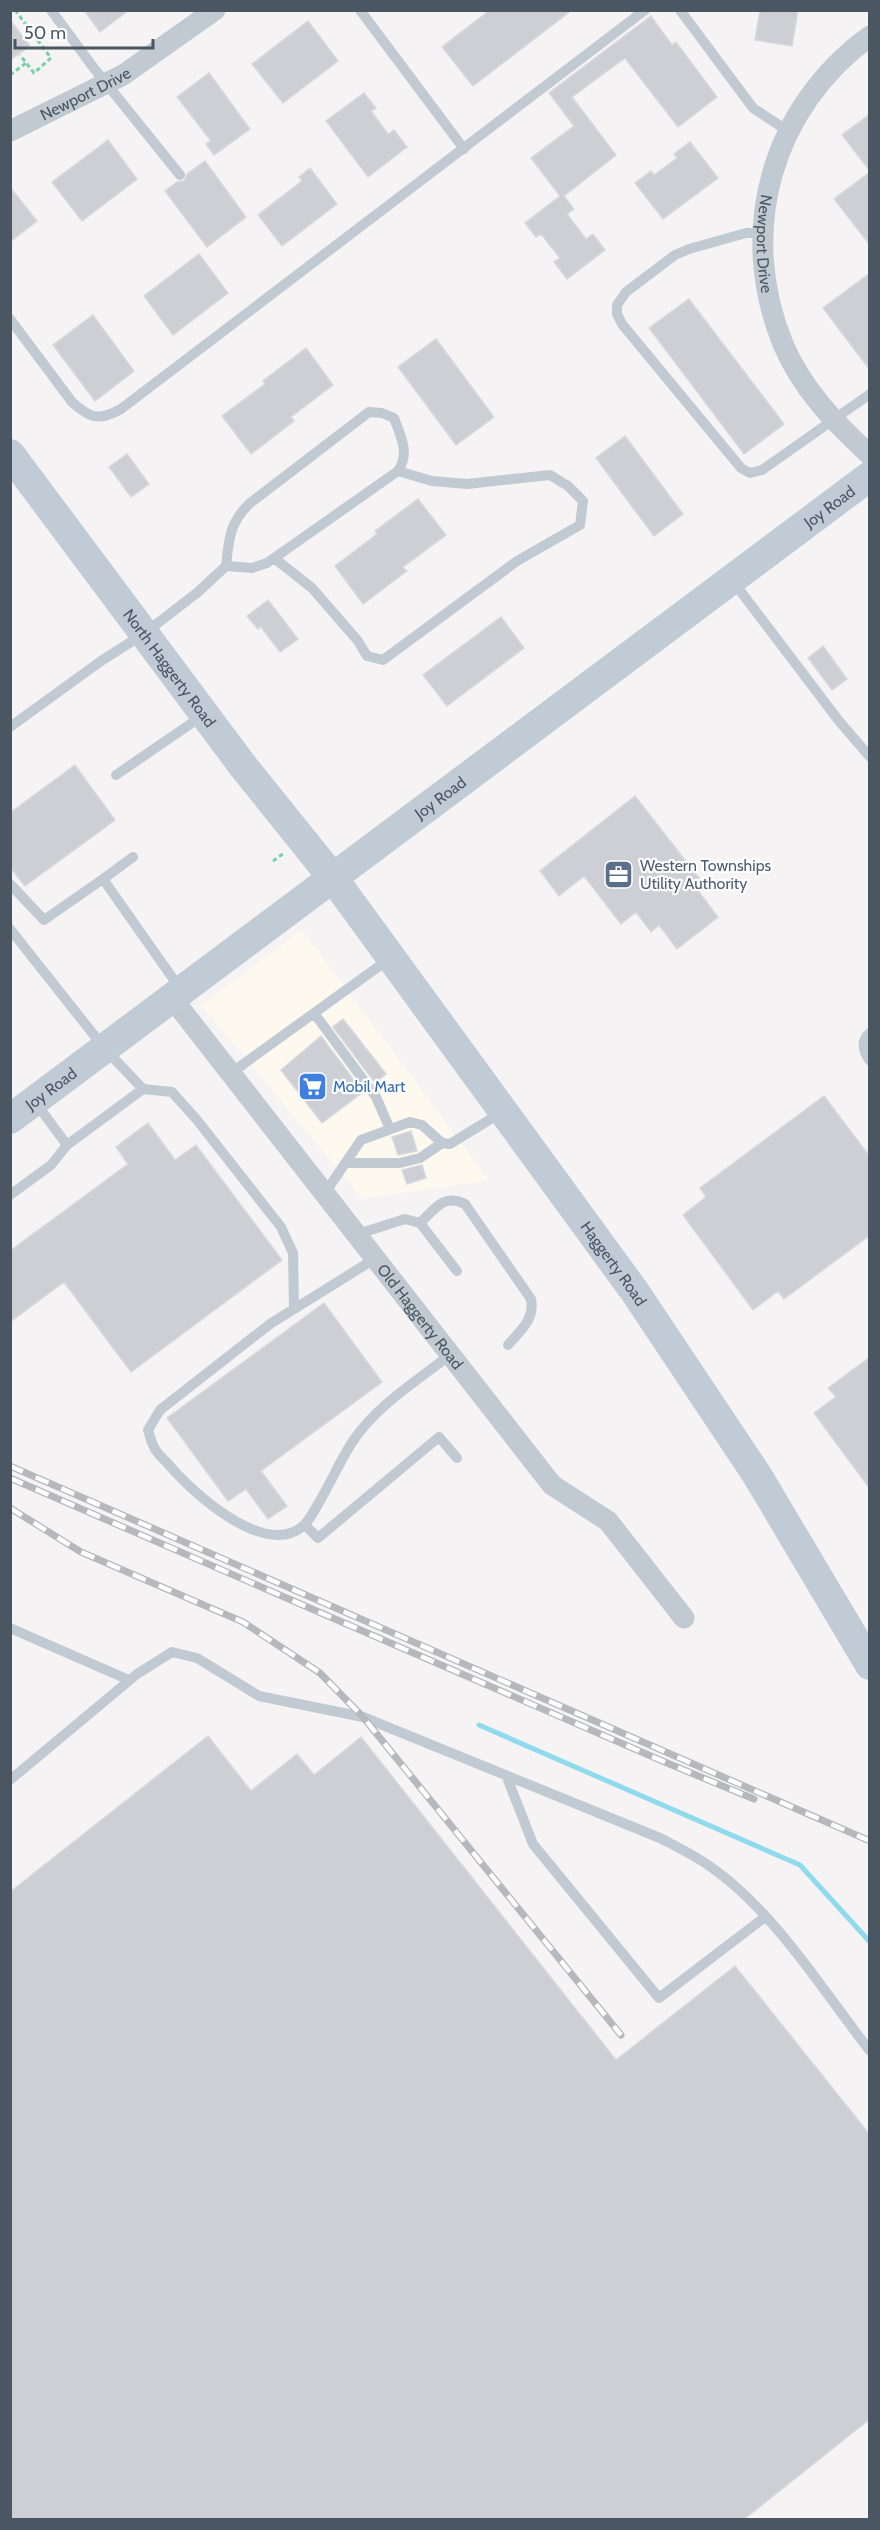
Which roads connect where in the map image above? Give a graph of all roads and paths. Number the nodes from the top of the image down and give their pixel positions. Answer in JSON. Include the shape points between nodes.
{"nodes":[{"id":1,"x":15,"y":10,"type":"edge"},
{"id":2,"x":51,"y":10,"type":"edge"},
{"id":3,"x":215,"y":10,"type":"edge"},
{"id":4,"x":360,"y":10,"type":"edge"},
{"id":5,"x":645,"y":10,"type":"edge"},
{"id":6,"x":680,"y":10,"type":"edge"},
{"id":7,"x":870,"y":36,"type":"edge"},
{"id":8,"x":20,"y":55,"type":"dead end"},
{"id":9,"x":26,"y":63,"type":"junction"},
{"id":10,"x":10,"y":75,"type":"edge"},
{"id":11,"x":107,"y":84,"type":"junction"},
{"id":12,"x":10,"y":131,"type":"edge"},
{"id":13,"x":788,"y":131,"type":"junction"},
{"id":14,"x":464,"y":149,"type":"junction"},
{"id":15,"x":180,"y":175,"type":"dead end"},
{"id":16,"x":762,"y":234,"type":"junction"},
{"id":17,"x":10,"y":319,"type":"edge"},
{"id":18,"x":870,"y":394,"type":"edge"},
{"id":19,"x":833,"y":421,"type":"junction"},
{"id":20,"x":10,"y":454,"type":"edge"},
{"id":21,"x":870,"y":455,"type":"edge"},
{"id":22,"x":398,"y":471,"type":"junction"},
{"id":23,"x":870,"y":476,"type":"edge"},
{"id":24,"x":274,"y":558,"type":"junction"},
{"id":25,"x":226,"y":566,"type":"junction"},
{"id":26,"x":732,"y":580,"type":"junction"},
{"id":27,"x":145,"y":633,"type":"junction"},
{"id":28,"x":205,"y":714,"type":"junction"},
{"id":29,"x":10,"y":726,"type":"edge"},
{"id":30,"x":870,"y":757,"type":"edge"},
{"id":31,"x":116,"y":775,"type":"dead end"},
{"id":32,"x":133,"y":857,"type":"dead end"},
{"id":33,"x":333,"y":878,"type":"junction"},
{"id":34,"x":103,"y":879,"type":"junction"},
{"id":35,"x":10,"y":884,"type":"edge"},
{"id":36,"x":10,"y":929,"type":"edge"},
{"id":37,"x":390,"y":958,"type":"junction"},
{"id":38,"x":176,"y":994,"type":"junction"},
{"id":39,"x":314,"y":1013,"type":"junction"},
{"id":40,"x":870,"y":1033,"type":"edge"},
{"id":41,"x":105,"y":1049,"type":"junction"},
{"id":42,"x":870,"y":1061,"type":"edge"},
{"id":43,"x":231,"y":1073,"type":"junction"},
{"id":44,"x":143,"y":1089,"type":"junction"},
{"id":45,"x":34,"y":1102,"type":"junction"},
{"id":46,"x":503,"y":1111,"type":"junction"},
{"id":47,"x":10,"y":1119,"type":"edge"},
{"id":48,"x":390,"y":1129,"type":"junction"},
{"id":49,"x":442,"y":1143,"type":"junction"},
{"id":50,"x":67,"y":1145,"type":"junction"},
{"id":51,"x":345,"y":1163,"type":"junction"},
{"id":52,"x":325,"y":1193,"type":"junction"},
{"id":53,"x":10,"y":1195,"type":"edge"},
{"id":54,"x":420,"y":1223,"type":"junction"},
{"id":55,"x":358,"y":1234,"type":"junction"},
{"id":56,"x":376,"y":1258,"type":"junction"},
{"id":57,"x":457,"y":1270,"type":"dead end"},
{"id":58,"x":294,"y":1309,"type":"junction"},
{"id":59,"x":508,"y":1345,"type":"dead end"},
{"id":60,"x":451,"y":1354,"type":"junction"},
{"id":61,"x":456,"y":1458,"type":"dead end"},
{"id":62,"x":305,"y":1525,"type":"junction"},
{"id":63,"x":684,"y":1618,"type":"dead end"},
{"id":64,"x":10,"y":1628,"type":"edge"},
{"id":65,"x":870,"y":1665,"type":"edge"},
{"id":66,"x":129,"y":1680,"type":"junction"},
{"id":67,"x":506,"y":1775,"type":"junction"},
{"id":68,"x":10,"y":1780,"type":"edge"},
{"id":69,"x":765,"y":1917,"type":"junction"},
{"id":70,"x":870,"y":2051,"type":"edge"}],
"edges":[{"from":1,"to":9,"type":"path","via":[[51,58],[34,73]]},
{"from":2,"to":11,"type":"lane"},
{"from":3,"to":11,"type":"street","name":"Newport Drive"},
{"from":4,"to":14,"type":"lane"},
{"from":5,"to":14,"type":"lane"},
{"from":6,"to":13,"type":"lane","via":[[753,108]]},
{"from":7,"to":13,"type":"street","name":"Newport Drive","via":[[828,73]]},
{"from":8,"to":9,"type":"path"},
{"from":9,"to":10,"type":"path"},
{"from":11,"to":12,"type":"street","name":"Newport Drive"},
{"from":11,"to":15,"type":"lane"},
{"from":13,"to":16,"type":"street","name":"Newport Drive","via":[[773,167]]},
{"from":14,"to":17,"type":"lane","via":[[108,416],[84,413],[72,402]]},
{"from":16,"to":19,"type":"street","name":"Newport Drive","via":[[766,282],[784,346],[803,381]]},
{"from":16,"to":19,"type":"lane","via":[[746,233],[675,255],[626,292],[617,304],[617,314],[741,468],[750,473],[762,470]]},
{"from":18,"to":19,"type":"lane"},
{"from":19,"to":21,"type":"street","name":"Newport Drive"},
{"from":20,"to":27,"type":"main road","name":"North Haggerty Road"},
{"from":22,"to":24,"type":"lane"},
{"from":22,"to":24,"type":"lane","via":[[432,481],[467,484],[550,475],[583,501],[580,525],[517,561],[383,660],[367,656],[358,640],[312,588]]},
{"from":22,"to":25,"type":"lane","via":[[405,450],[394,418],[382,412],[369,412],[237,516],[230,531]]},
{"from":23,"to":26,"type":"main road","name":"Joy Road"},
{"from":24,"to":25,"type":"lane","via":[[252,568]]},
{"from":25,"to":27,"type":"lane"},
{"from":26,"to":30,"type":"lane","via":[[838,721]]},
{"from":26,"to":33,"type":"main road","name":"Joy Road"},
{"from":27,"to":28,"type":"main road","name":"North Haggerty Road"},
{"from":27,"to":29,"type":"lane"},
{"from":28,"to":31,"type":"lane"},
{"from":28,"to":33,"type":"main road","name":"North Haggerty Road"},
{"from":32,"to":34,"type":"lane"},
{"from":33,"to":37,"type":"main road","name":"Haggerty Road"},
{"from":33,"to":38,"type":"main road","name":"Joy Road"},
{"from":34,"to":35,"type":"lane","via":[[44,920]]},
{"from":34,"to":38,"type":"lane"},
{"from":36,"to":41,"type":"lane"},
{"from":37,"to":39,"type":"lane"},
{"from":37,"to":46,"type":"main road","name":"Haggerty Road"},
{"from":38,"to":41,"type":"main road","name":"Joy Road"},
{"from":38,"to":43,"type":"street","name":"Old Haggerty Road"},
{"from":39,"to":43,"type":"lane"},
{"from":39,"to":48,"type":"lane","via":[[376,1097]]},
{"from":40,"to":42,"type":"lane","via":[[863,1045]]},
{"from":41,"to":44,"type":"lane"},
{"from":41,"to":45,"type":"main road","name":"Joy Road"},
{"from":43,"to":52,"type":"street","name":"Old Haggerty Road"},
{"from":44,"to":50,"type":"lane"},
{"from":44,"to":58,"type":"lane","via":[[172,1092],[281,1227],[293,1253]]},
{"from":45,"to":47,"type":"main road","name":"Joy Road"},
{"from":45,"to":50,"type":"lane"},
{"from":46,"to":49,"type":"lane","via":[[459,1140]]},
{"from":46,"to":65,"type":"main road","name":"Haggerty Road","via":[[706,1396]]},
{"from":48,"to":49,"type":"lane","via":[[410,1122],[422,1125]]},
{"from":48,"to":51,"type":"lane","via":[[361,1140]]},
{"from":49,"to":51,"type":"lane","via":[[420,1158],[400,1164]]},
{"from":50,"to":53,"type":"lane","via":[[51,1165]]},
{"from":51,"to":52,"type":"lane"},
{"from":52,"to":55,"type":"street","name":"Old Haggerty Road"},
{"from":54,"to":55,"type":"lane","via":[[405,1219]]},
{"from":54,"to":57,"type":"lane"},
{"from":54,"to":59,"type":"lane","via":[[442,1202],[456,1199],[465,1204],[531,1299],[529,1320]]},
{"from":55,"to":56,"type":"street","name":"Old Haggerty Road"},
{"from":56,"to":58,"type":"lane"},
{"from":56,"to":60,"type":"street","name":"Old Haggerty Road"},
{"from":58,"to":62,"type":"lane","via":[[160,1410],[148,1430],[154,1448],[189,1488],[222,1515],[261,1532],[291,1534]]},
{"from":60,"to":62,"type":"lane","via":[[365,1424]]},
{"from":60,"to":63,"type":"street","name":"Old Haggerty Road","via":[[552,1485],[608,1521]]},
{"from":61,"to":62,"type":"lane","via":[[439,1437],[318,1538]]},
{"from":64,"to":66,"type":"lane"},
{"from":66,"to":67,"type":"lane","via":[[172,1652],[197,1658],[259,1696],[363,1717]]},
{"from":66,"to":68,"type":"lane"},
{"from":67,"to":69,"type":"lane","via":[[693,1855],[739,1890]]},
{"from":67,"to":69,"type":"lane","via":[[533,1844],[659,1998]]},
{"from":69,"to":70,"type":"lane"}]}
